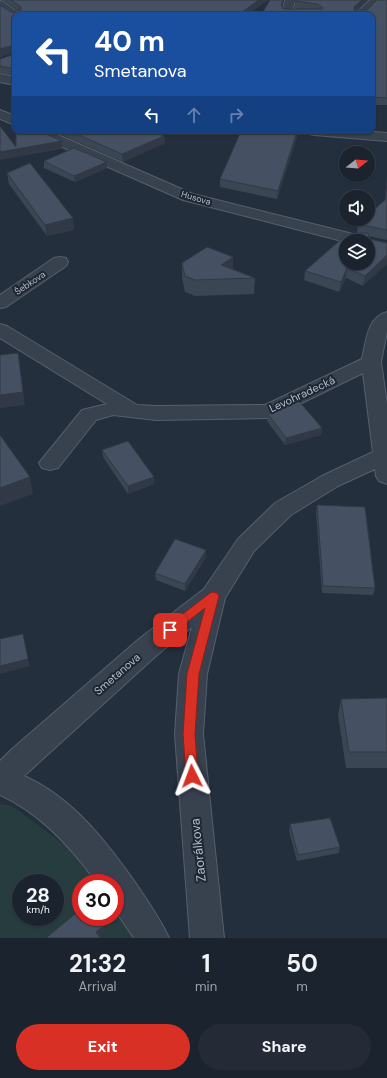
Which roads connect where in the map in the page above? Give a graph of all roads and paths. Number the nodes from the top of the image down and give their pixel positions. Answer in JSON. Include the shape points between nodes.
{"nodes":[{"id":1,"x":290,"y":0,"type":"edge"},
{"id":2,"x":376,"y":0,"type":"edge"},
{"id":3,"x":0,"y":4,"type":"edge"},
{"id":4,"x":12,"y":12,"type":"edge"},
{"id":5,"x":287,"y":12,"type":"edge"},
{"id":6,"x":362,"y":12,"type":"edge"},
{"id":7,"x":0,"y":78,"type":"edge"},
{"id":8,"x":12,"y":80,"type":"edge"},
{"id":9,"x":0,"y":114,"type":"edge"},
{"id":10,"x":12,"y":120,"type":"edge"},
{"id":11,"x":51,"y":134,"type":"edge"},
{"id":12,"x":350,"y":134,"type":"edge"},
{"id":13,"x":387,"y":137,"type":"edge"},
{"id":14,"x":339,"y":235,"type":"edge"},
{"id":15,"x":60,"y":262,"type":"dead end"},
{"id":16,"x":0,"y":303,"type":"edge"},
{"id":17,"x":387,"y":317,"type":"edge"},
{"id":18,"x":0,"y":330,"type":"edge"},
{"id":19,"x":379,"y":367,"type":"edge"},
{"id":20,"x":132,"y":410,"type":"junction"},
{"id":21,"x":50,"y":463,"type":"dead end"},
{"id":22,"x":385,"y":466,"type":"edge"},
{"id":23,"x":213,"y":596,"type":"junction"},
{"id":24,"x":0,"y":780,"type":"edge"},
{"id":25,"x":152,"y":938,"type":"edge"},
{"id":26,"x":207,"y":938,"type":"edge"}],
"edges":[{"from":1,"to":5,"type":"street"},
{"from":2,"to":6,"type":"street"},
{"from":3,"to":4,"type":"street"},
{"from":7,"to":8,"type":"street"},
{"from":9,"to":10,"type":"street"},
{"from":11,"to":14,"type":"street","name":"Husova","via":[[188,196]]},
{"from":12,"to":13,"type":"street"},
{"from":15,"to":16,"type":"street","name":"Šebkova"},
{"from":17,"to":19,"type":"street","via":[[380,325]]},
{"from":18,"to":20,"type":"street","name":"Levohradecká"},
{"from":19,"to":20,"type":"street","name":"Levohradecká","via":[[268,411],[156,413]]},
{"from":19,"to":22,"type":"street"},
{"from":20,"to":21,"type":"street","name":"Levohradecká","via":[[113,409],[89,415]]},
{"from":22,"to":23,"type":"street","name":"Smetanova","via":[[330,481],[284,509],[246,545]]},
{"from":23,"to":24,"type":"street","name":"Smetanova","via":[[148,647]]},
{"from":23,"to":26,"type":"street","name":"Zaorálkova","via":[[193,674],[189,734]]},
{"from":24,"to":25,"type":"street","name":"Smetanova","via":[[43,804],[82,839],[116,882]]}]}
